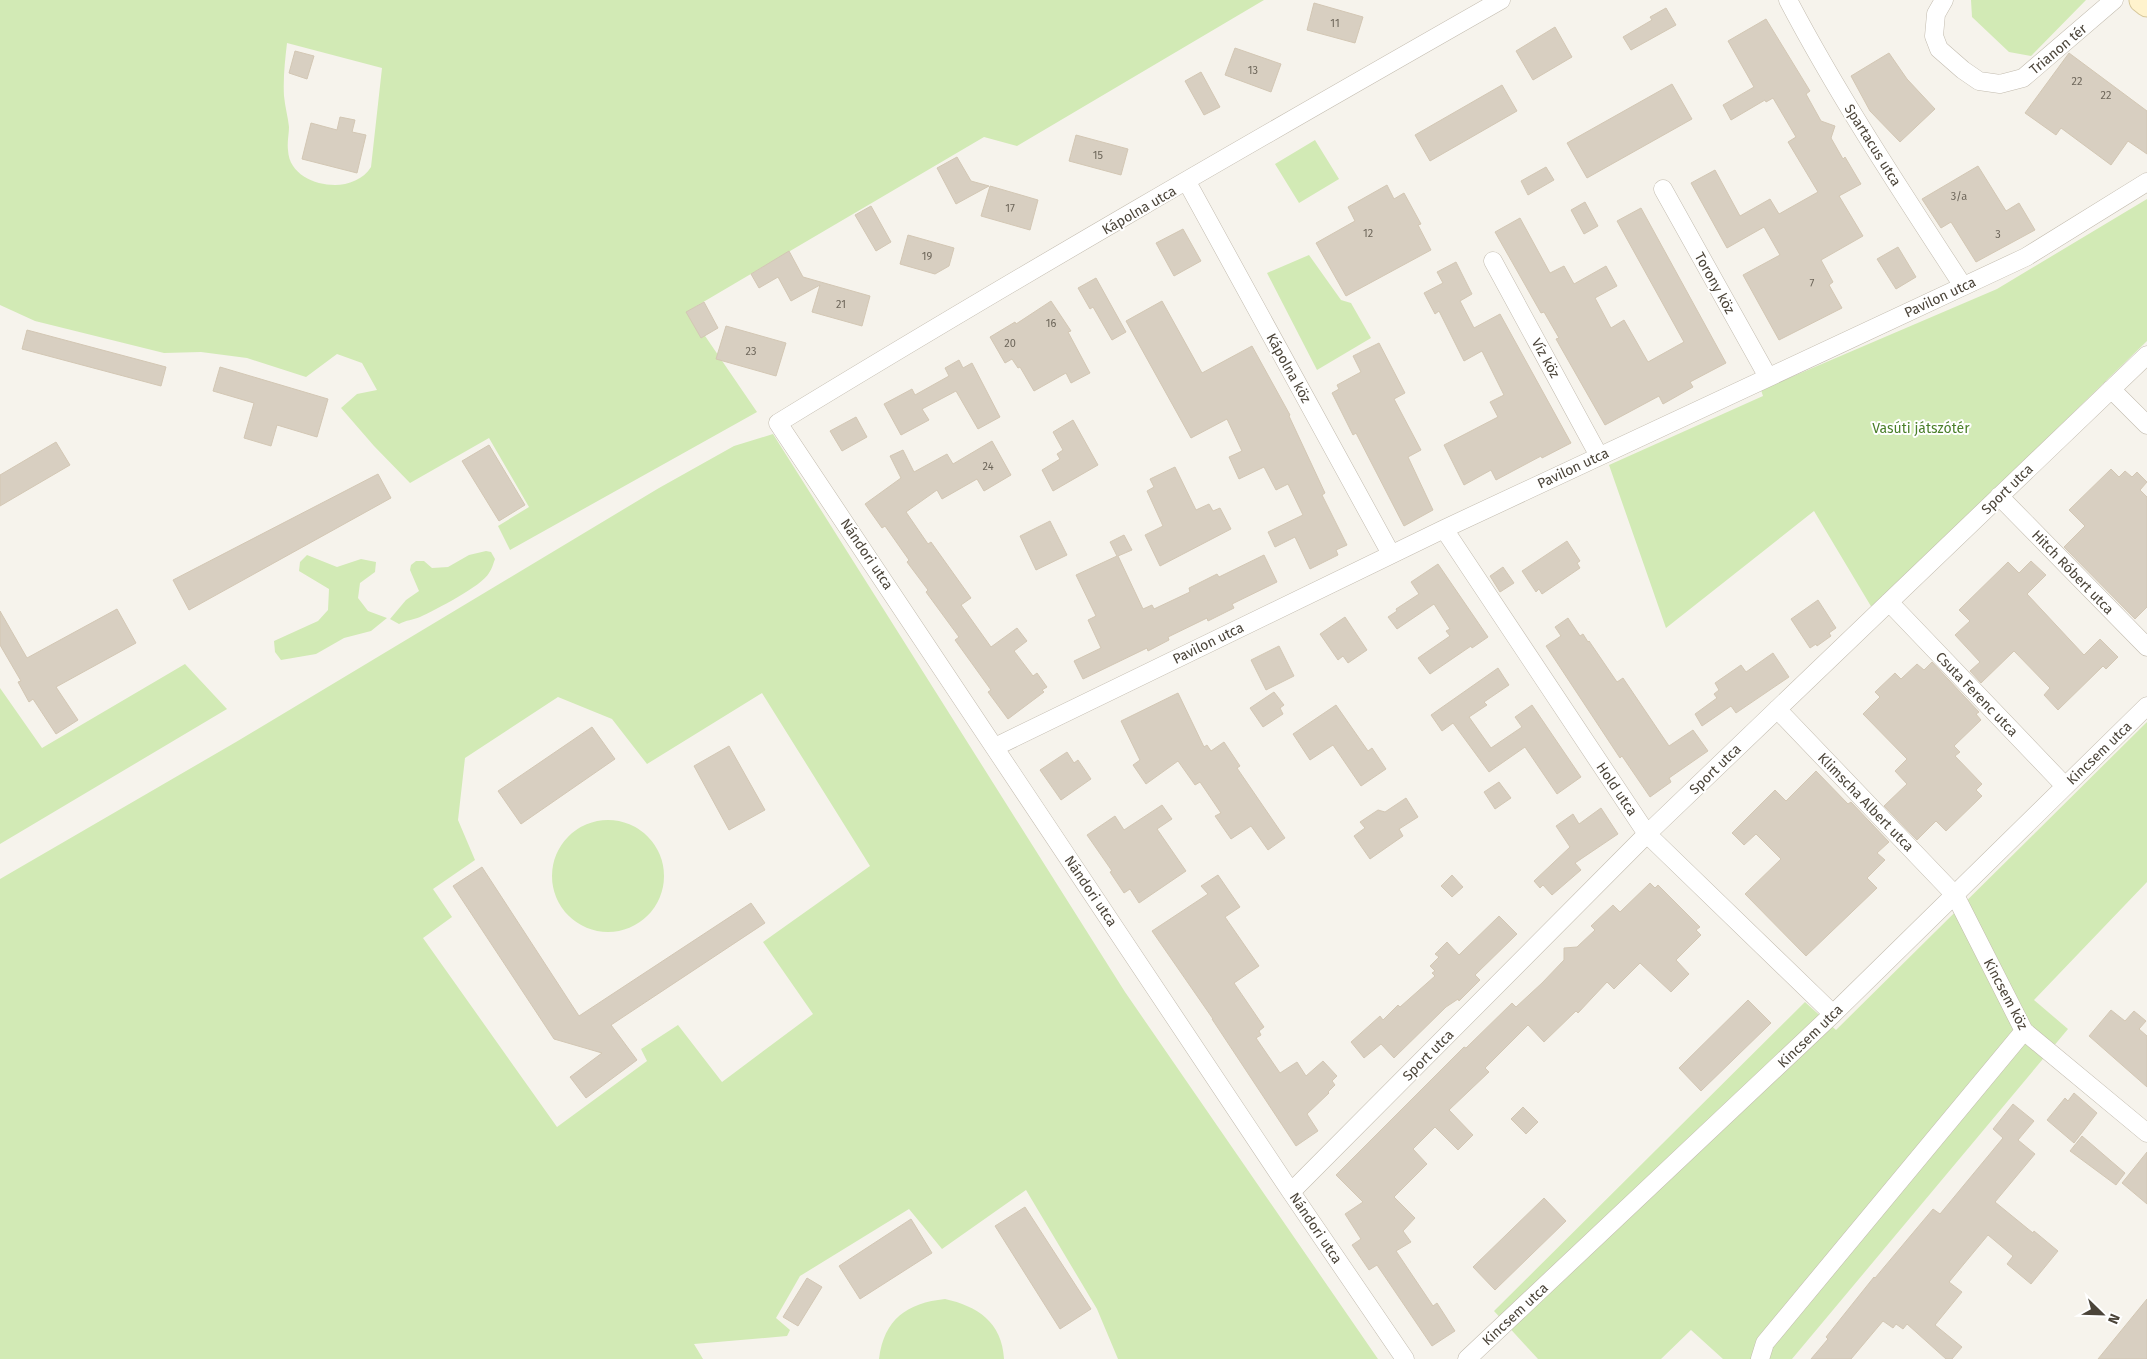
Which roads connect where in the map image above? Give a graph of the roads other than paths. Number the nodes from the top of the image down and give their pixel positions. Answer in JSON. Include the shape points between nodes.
{"nodes":[{"id":1,"x":1501,"y":0,"type":"edge"},
{"id":2,"x":1788,"y":0,"type":"edge"},
{"id":3,"x":1944,"y":0,"type":"edge"},
{"id":4,"x":2114,"y":0,"type":"edge"},
{"id":5,"x":2142,"y":0,"type":"edge"},
{"id":6,"x":2147,"y":4,"type":"edge"},
{"id":7,"x":1187,"y":182,"type":"junction"},
{"id":8,"x":2147,"y":182,"type":"edge"},
{"id":9,"x":1663,"y":189,"type":"dead end"},
{"id":10,"x":1492,"y":261,"type":"dead end"},
{"id":11,"x":1963,"y":286,"type":"junction"},
{"id":12,"x":2147,"y":355,"type":"edge"},
{"id":13,"x":1768,"y":377,"type":"junction"},
{"id":14,"x":2111,"y":389,"type":"junction"},
{"id":15,"x":778,"y":422,"type":"joint"},
{"id":16,"x":2147,"y":425,"type":"edge"},
{"id":17,"x":1599,"y":456,"type":"junction"},
{"id":18,"x":1999,"y":496,"type":"junction"},
{"id":19,"x":1444,"y":529,"type":"junction"},
{"id":20,"x":1391,"y":554,"type":"junction"},
{"id":21,"x":1888,"y":602,"type":"junction"},
{"id":22,"x":2147,"y":647,"type":"edge"},
{"id":23,"x":2147,"y":706,"type":"edge"},
{"id":24,"x":1777,"y":709,"type":"junction"},
{"id":25,"x":995,"y":747,"type":"junction"},
{"id":26,"x":2065,"y":786,"type":"junction"},
{"id":27,"x":1647,"y":834,"type":"junction"},
{"id":28,"x":1955,"y":895,"type":"junction"},
{"id":29,"x":1833,"y":1014,"type":"junction"},
{"id":30,"x":2024,"y":1031,"type":"junction"},
{"id":31,"x":2147,"y":1133,"type":"edge"},
{"id":32,"x":1291,"y":1192,"type":"junction"},
{"id":33,"x":1405,"y":1359,"type":"edge"},
{"id":34,"x":1467,"y":1359,"type":"edge"},
{"id":35,"x":1760,"y":1359,"type":"edge"}],
"edges":[{"from":1,"to":7,"type":"street","name":"Kápolna utca"},
{"from":2,"to":11,"type":"street","name":"Spartacus utca","via":[[1815,52]]},
{"from":3,"to":4,"type":"street","name":"Trianon tér","via":[[1936,14],[1934,36],[1939,49],[1979,81],[2000,84],[2023,78]]},
{"from":5,"to":6,"type":"street"},
{"from":7,"to":15,"type":"street","name":"Kápolna utca"},
{"from":7,"to":20,"type":"street","name":"Kápolna köz"},
{"from":8,"to":11,"type":"street","name":"Pavilon utca","via":[[2026,258]]},
{"from":9,"to":13,"type":"street","name":"Torony köz"},
{"from":10,"to":17,"type":"street","name":"Víz köz"},
{"from":11,"to":13,"type":"street","name":"Pavilon utca"},
{"from":12,"to":14,"type":"street","name":"Sport utca"},
{"from":13,"to":17,"type":"street","name":"Pavilon utca"},
{"from":14,"to":16,"type":"street"},
{"from":14,"to":18,"type":"street","name":"Sport utca"},
{"from":15,"to":25,"type":"street","name":"Nándori utca"},
{"from":17,"to":19,"type":"street","name":"Pavilon utca"},
{"from":18,"to":21,"type":"street","name":"Sport utca"},
{"from":18,"to":22,"type":"street","name":"Hitch Róbert utca"},
{"from":19,"to":20,"type":"street","name":"Pavilon utca"},
{"from":19,"to":27,"type":"street","name":"Hold utca"},
{"from":20,"to":25,"type":"street","name":"Pavilon utca"},
{"from":21,"to":24,"type":"street","name":"Sport utca"},
{"from":21,"to":26,"type":"street","name":"Csuta Ferenc utca"},
{"from":23,"to":26,"type":"street","name":"Kincsem utca"},
{"from":24,"to":27,"type":"street","name":"Sport utca"},
{"from":24,"to":28,"type":"street","name":"Klimscha Albert utca"},
{"from":25,"to":32,"type":"street","name":"Nándori utca"},
{"from":26,"to":28,"type":"street","name":"Kincsem utca"},
{"from":27,"to":29,"type":"street","name":"Hold utca"},
{"from":27,"to":32,"type":"street","name":"Sport utca"},
{"from":28,"to":29,"type":"street","name":"Kincsem utca"},
{"from":28,"to":30,"type":"street","name":"Kincsem köz"},
{"from":29,"to":34,"type":"street","name":"Kincsem utca"},
{"from":30,"to":31,"type":"street","name":"Kincsem köz"},
{"from":30,"to":35,"type":"street","via":[[1765,1343]]},
{"from":32,"to":33,"type":"street","name":"Nándori utca"}]}
